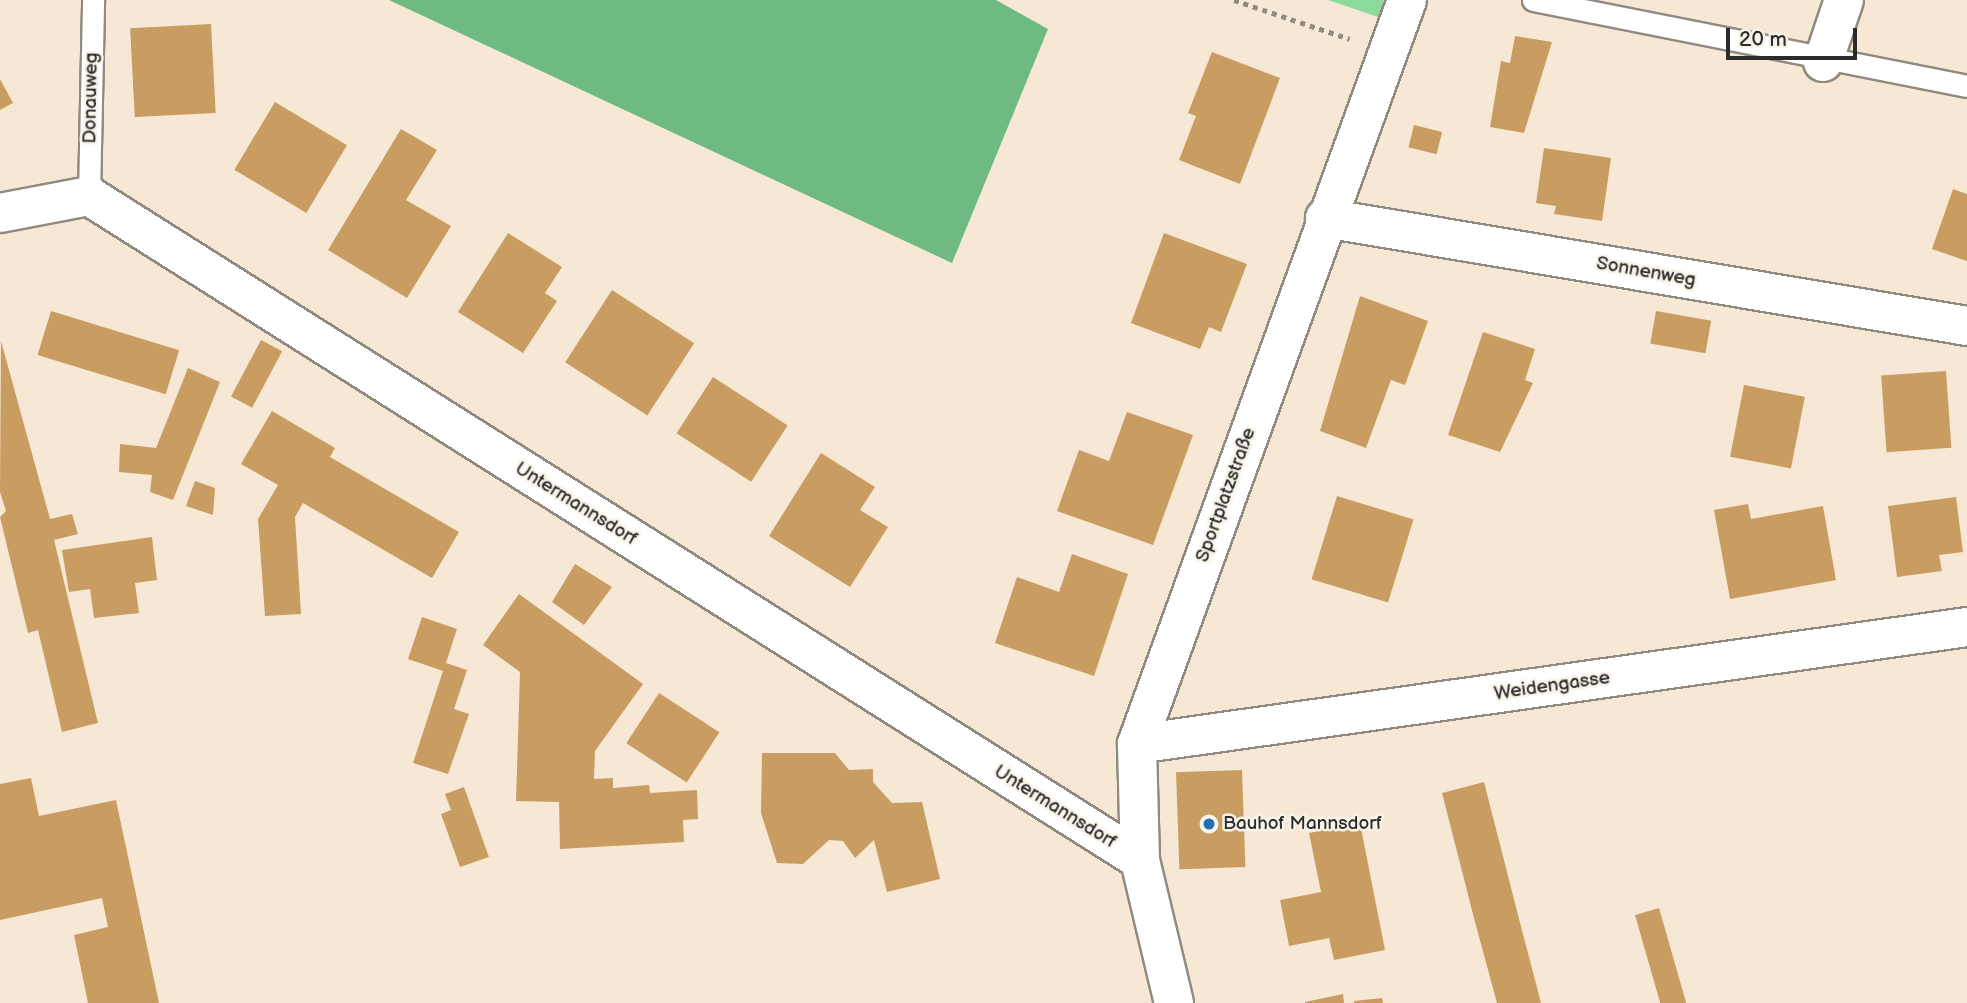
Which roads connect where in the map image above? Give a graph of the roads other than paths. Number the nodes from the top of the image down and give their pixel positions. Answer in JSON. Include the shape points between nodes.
{"nodes":[{"id":1,"x":93,"y":0,"type":"edge"},
{"id":2,"x":1407,"y":0,"type":"edge"},
{"id":3,"x":1533,"y":0,"type":"edge"},
{"id":4,"x":1844,"y":0,"type":"edge"},
{"id":5,"x":1823,"y":62,"type":"junction"},
{"id":6,"x":1967,"y":86,"type":"edge"},
{"id":7,"x":89,"y":196,"type":"junction"},
{"id":8,"x":0,"y":214,"type":"edge"},
{"id":9,"x":1325,"y":218,"type":"junction"},
{"id":10,"x":1967,"y":327,"type":"edge"},
{"id":11,"x":1967,"y":628,"type":"edge"},
{"id":12,"x":1137,"y":744,"type":"junction"},
{"id":13,"x":1140,"y":860,"type":"junction"},
{"id":14,"x":1174,"y":1003,"type":"edge"}],
"edges":[{"from":1,"to":7,"type":"lane","name":"Donauweg"},
{"from":2,"to":9,"type":"street","name":"Sportplatzstraße"},
{"from":3,"to":5,"type":"lane"},
{"from":4,"to":5,"type":"street"},
{"from":5,"to":6,"type":"lane"},
{"from":7,"to":8,"type":"street"},
{"from":7,"to":13,"type":"street","name":"Untermannsdorf"},
{"from":9,"to":10,"type":"street","name":"Sonnenweg"},
{"from":9,"to":12,"type":"street","name":"Sportplatzstraße"},
{"from":11,"to":12,"type":"street","name":"Weidengasse"},
{"from":12,"to":13,"type":"street","name":"Sportplatzstraße"},
{"from":13,"to":14,"type":"street","name":"Sportplatzstraße"}]}
